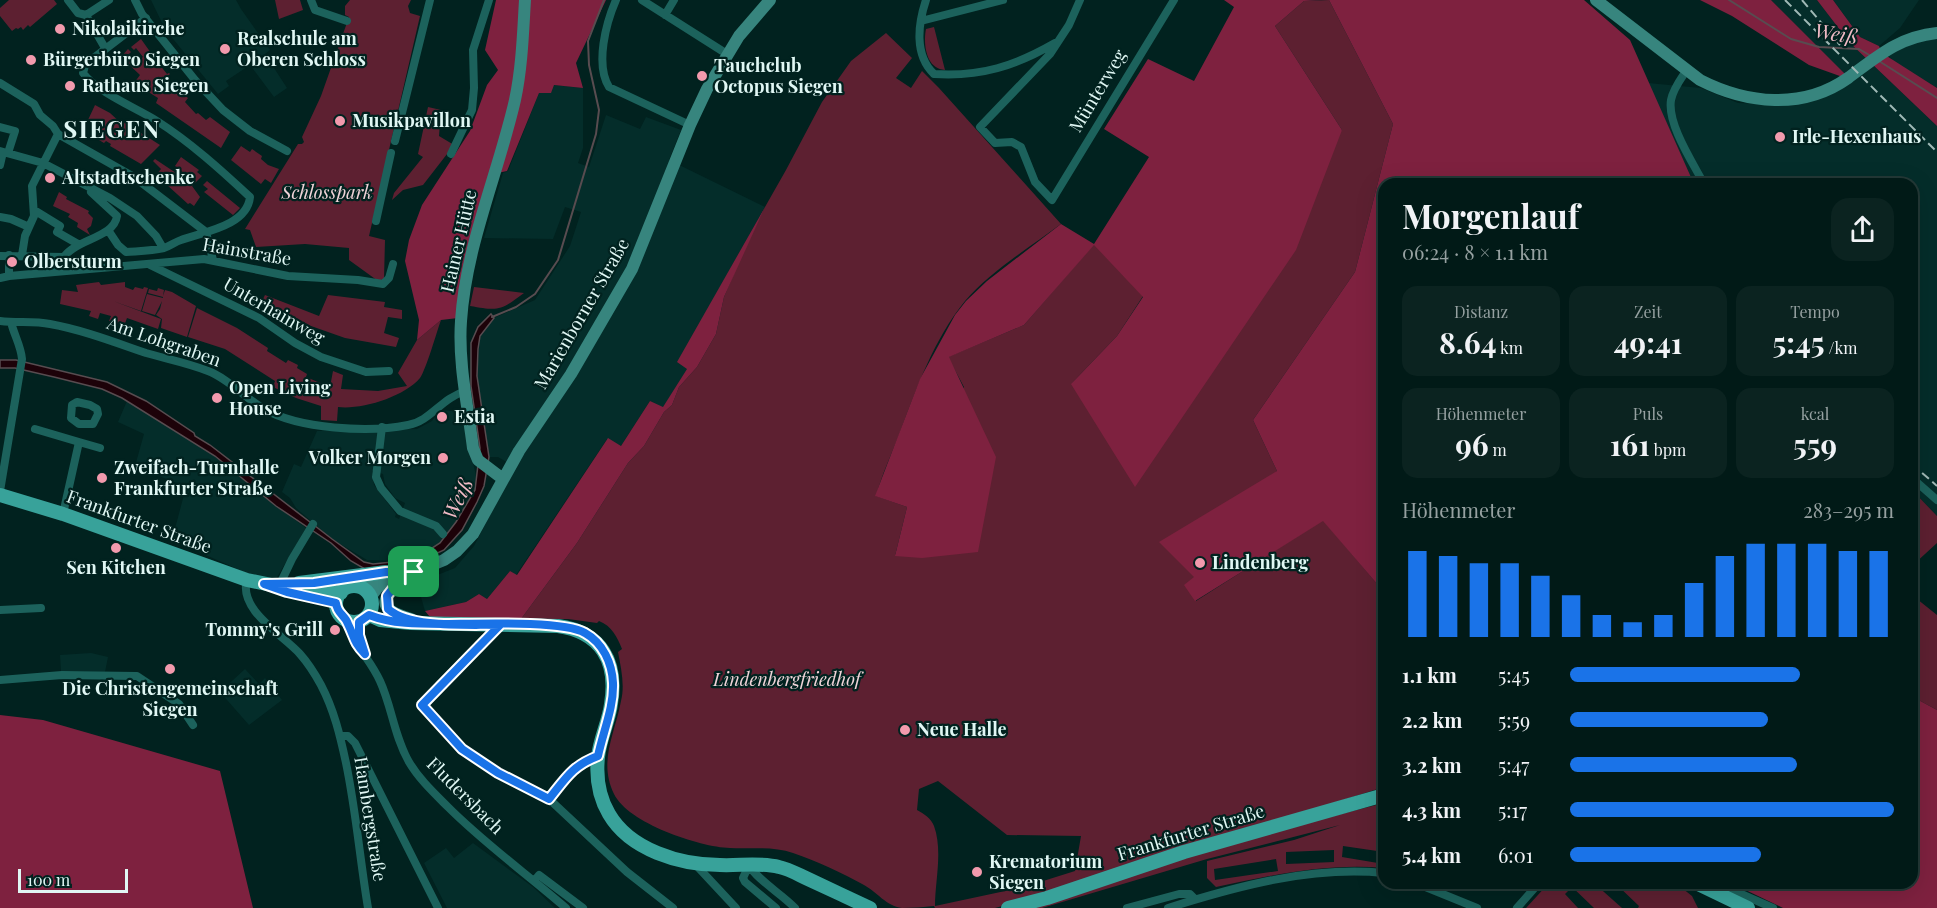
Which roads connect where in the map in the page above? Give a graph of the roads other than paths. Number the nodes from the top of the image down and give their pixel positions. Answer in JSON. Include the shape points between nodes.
{"nodes":[{"id":1,"x":68,"y":0,"type":"edge"},
{"id":2,"x":109,"y":0,"type":"edge"},
{"id":3,"x":135,"y":0,"type":"edge"},
{"id":4,"x":310,"y":0,"type":"edge"},
{"id":5,"x":430,"y":0,"type":"edge"},
{"id":6,"x":489,"y":0,"type":"edge"},
{"id":7,"x":525,"y":0,"type":"edge"},
{"id":8,"x":616,"y":0,"type":"edge"},
{"id":9,"x":642,"y":0,"type":"edge"},
{"id":10,"x":674,"y":0,"type":"edge"},
{"id":11,"x":770,"y":0,"type":"edge"},
{"id":12,"x":926,"y":0,"type":"edge"},
{"id":13,"x":1003,"y":0,"type":"edge"},
{"id":14,"x":1080,"y":0,"type":"edge"},
{"id":15,"x":1174,"y":0,"type":"edge"},
{"id":16,"x":1596,"y":0,"type":"edge"},
{"id":17,"x":86,"y":15,"type":"junction"},
{"id":18,"x":665,"y":15,"type":"junction"},
{"id":19,"x":146,"y":18,"type":"junction"},
{"id":20,"x":347,"y":21,"type":"dead end"},
{"id":21,"x":921,"y":21,"type":"junction"},
{"id":22,"x":1937,"y":33,"type":"edge"},
{"id":23,"x":1058,"y":42,"type":"junction"},
{"id":24,"x":105,"y":48,"type":"junction"},
{"id":25,"x":727,"y":54,"type":"junction"},
{"id":26,"x":1686,"y":71,"type":"junction"},
{"id":27,"x":0,"y":83,"type":"edge"},
{"id":28,"x":690,"y":125,"type":"junction"},
{"id":29,"x":0,"y":127,"type":"edge"},
{"id":30,"x":58,"y":134,"type":"junction"},
{"id":31,"x":395,"y":141,"type":"dead end"},
{"id":32,"x":287,"y":151,"type":"dead end"},
{"id":33,"x":4,"y":152,"type":"edge"},
{"id":34,"x":391,"y":153,"type":"dead end"},
{"id":35,"x":451,"y":153,"type":"dead end"},
{"id":36,"x":43,"y":163,"type":"junction"},
{"id":37,"x":0,"y":165,"type":"edge"},
{"id":38,"x":1701,"y":178,"type":"edge"},
{"id":39,"x":89,"y":188,"type":"junction"},
{"id":40,"x":34,"y":210,"type":"junction"},
{"id":41,"x":0,"y":216,"type":"edge"},
{"id":42,"x":376,"y":221,"type":"dead end"},
{"id":43,"x":29,"y":227,"type":"junction"},
{"id":44,"x":108,"y":230,"type":"junction"},
{"id":45,"x":206,"y":232,"type":"junction"},
{"id":46,"x":78,"y":244,"type":"junction"},
{"id":47,"x":163,"y":248,"type":"junction"},
{"id":48,"x":22,"y":255,"type":"junction"},
{"id":49,"x":4,"y":256,"type":"edge"},
{"id":50,"x":213,"y":260,"type":"junction"},
{"id":51,"x":147,"y":264,"type":"junction"},
{"id":52,"x":393,"y":264,"type":"dead end"},
{"id":53,"x":4,"y":277,"type":"edge"},
{"id":54,"x":0,"y":321,"type":"edge"},
{"id":55,"x":11,"y":322,"type":"junction"},
{"id":56,"x":388,"y":371,"type":"dead end"},
{"id":57,"x":466,"y":391,"type":"junction"},
{"id":58,"x":79,"y":424,"type":"dead end"},
{"id":59,"x":382,"y":427,"type":"junction"},
{"id":60,"x":35,"y":429,"type":"dead end"},
{"id":61,"x":78,"y":442,"type":"junction"},
{"id":62,"x":100,"y":448,"type":"dead end"},
{"id":63,"x":503,"y":479,"type":"junction"},
{"id":64,"x":1918,"y":483,"type":"edge"},
{"id":65,"x":0,"y":493,"type":"edge"},
{"id":66,"x":1937,"y":500,"type":"edge"},
{"id":67,"x":63,"y":514,"type":"junction"},
{"id":68,"x":311,"y":527,"type":"dead end"},
{"id":69,"x":443,"y":534,"type":"dead end"},
{"id":70,"x":408,"y":574,"type":"junction"},
{"id":71,"x":247,"y":580,"type":"junction"},
{"id":72,"x":281,"y":582,"type":"junction"},
{"id":73,"x":264,"y":584,"type":"junction"},
{"id":74,"x":338,"y":602,"type":"junction"},
{"id":75,"x":41,"y":608,"type":"dead end"},
{"id":76,"x":364,"y":608,"type":"junction"},
{"id":77,"x":0,"y":610,"type":"edge"},
{"id":78,"x":427,"y":624,"type":"junction"},
{"id":79,"x":500,"y":625,"type":"junction"},
{"id":80,"x":0,"y":680,"type":"edge"},
{"id":81,"x":193,"y":725,"type":"dead end"},
{"id":82,"x":340,"y":736,"type":"junction"},
{"id":83,"x":598,"y":756,"type":"junction"},
{"id":84,"x":1378,"y":797,"type":"edge"},
{"id":85,"x":549,"y":799,"type":"junction"},
{"id":86,"x":695,"y":864,"type":"junction"},
{"id":87,"x":749,"y":865,"type":"junction"},
{"id":88,"x":1378,"y":872,"type":"edge"},
{"id":89,"x":536,"y":875,"type":"junction"},
{"id":90,"x":1430,"y":889,"type":"edge"},
{"id":91,"x":1534,"y":889,"type":"edge"},
{"id":92,"x":1708,"y":889,"type":"edge"},
{"id":93,"x":1722,"y":889,"type":"edge"},
{"id":94,"x":1730,"y":889,"type":"edge"},
{"id":95,"x":1719,"y":894,"type":"junction"},
{"id":96,"x":1196,"y":899,"type":"junction"},
{"id":97,"x":1742,"y":905,"type":"edge"},
{"id":98,"x":368,"y":908,"type":"edge"},
{"id":99,"x":438,"y":908,"type":"edge"},
{"id":100,"x":566,"y":908,"type":"edge"},
{"id":101,"x":583,"y":908,"type":"edge"},
{"id":102,"x":673,"y":908,"type":"edge"},
{"id":103,"x":736,"y":908,"type":"edge"},
{"id":104,"x":776,"y":908,"type":"edge"},
{"id":105,"x":795,"y":908,"type":"edge"},
{"id":106,"x":870,"y":908,"type":"edge"},
{"id":107,"x":1008,"y":908,"type":"edge"},
{"id":108,"x":1127,"y":908,"type":"edge"},
{"id":109,"x":1168,"y":908,"type":"edge"},
{"id":110,"x":1477,"y":908,"type":"edge"},
{"id":111,"x":1517,"y":908,"type":"edge"},
{"id":112,"x":1773,"y":908,"type":"edge"}],
"edges":[{"from":1,"to":17,"type":"street","via":[[78,13]]},
{"from":2,"to":17,"type":"street"},
{"from":3,"to":19,"type":"street"},
{"from":4,"to":20,"type":"street","via":[[315,10]]},
{"from":5,"to":31,"type":"street"},
{"from":6,"to":35,"type":"street","via":[[473,50],[472,111]]},
{"from":7,"to":57,"type":"main road","name":"Hainer Hütte","via":[[514,100],[477,233],[462,308]]},
{"from":8,"to":28,"type":"street","via":[[606,27],[603,78],[609,87]]},
{"from":9,"to":18,"type":"street"},
{"from":10,"to":18,"type":"street"},
{"from":11,"to":25,"type":"main road","name":"Marienborner Straße"},
{"from":12,"to":21,"type":"street"},
{"from":13,"to":21,"type":"street"},
{"from":14,"to":23,"type":"street"},
{"from":15,"to":23,"type":"street","name":"Münterweg","via":[[1052,200],[1035,182],[1021,147],[1012,142],[994,143],[980,127]]},
{"from":16,"to":26,"type":"main road"},
{"from":17,"to":24,"type":"street"},
{"from":18,"to":25,"type":"street"},
{"from":19,"to":24,"type":"street"},
{"from":19,"to":32,"type":"street","via":[[223,110]]},
{"from":21,"to":23,"type":"street","via":[[920,51],[934,74],[991,71]]},
{"from":22,"to":26,"type":"main road","via":[[1902,41],[1829,89],[1796,99],[1751,99],[1719,89]]},
{"from":24,"to":45,"type":"street","via":[[87,63],[83,73],[171,131],[250,200],[237,217]]},
{"from":25,"to":28,"type":"main road","name":"Marienborner Straße"},
{"from":26,"to":38,"type":"street","via":[[1676,86],[1670,110]]},
{"from":27,"to":30,"type":"street","via":[[34,104]]},
{"from":28,"to":63,"type":"main road","name":"Marienborner Straße","via":[[632,269]]},
{"from":29,"to":33,"type":"street","via":[[15,131]]},
{"from":30,"to":36,"type":"street"},
{"from":30,"to":45,"type":"street","via":[[134,177]]},
{"from":33,"to":36,"type":"street"},
{"from":33,"to":37,"type":"street"},
{"from":34,"to":42,"type":"street"},
{"from":36,"to":39,"type":"street"},
{"from":36,"to":40,"type":"street","via":[[31,191]]},
{"from":39,"to":44,"type":"street","via":[[117,216]]},
{"from":39,"to":47,"type":"street","via":[[137,216]]},
{"from":40,"to":43,"type":"street"},
{"from":40,"to":46,"type":"street","via":[[60,226],[57,231]]},
{"from":41,"to":43,"type":"street"},
{"from":43,"to":48,"type":"street"},
{"from":44,"to":46,"type":"street"},
{"from":44,"to":47,"type":"street","via":[[126,252]]},
{"from":45,"to":47,"type":"street"},
{"from":45,"to":50,"type":"street"},
{"from":46,"to":48,"type":"street","via":[[64,256]]},
{"from":48,"to":49,"type":"street"},
{"from":49,"to":53,"type":"street","name":"Hainstraße"},
{"from":50,"to":51,"type":"street","name":"Hainstraße"},
{"from":50,"to":52,"type":"street","name":"Hainstraße","via":[[288,276],[382,284],[389,278]]},
{"from":51,"to":53,"type":"street","name":"Hainstraße"},
{"from":51,"to":56,"type":"street","name":"Unterhainweg","via":[[259,318],[321,357],[366,372]]},
{"from":54,"to":55,"type":"street","name":"Am Lohgraben"},
{"from":55,"to":59,"type":"street","name":"Am Lohgraben","via":[[47,323],[82,330],[205,370],[281,417],[346,428]]},
{"from":55,"to":65,"type":"street","via":[[22,359]]},
{"from":57,"to":59,"type":"street","name":"Am Lohgraben","via":[[449,398],[420,421]]},
{"from":57,"to":63,"type":"main road","name":"Hainer Hütte","via":[[478,460]]},
{"from":58,"to":61,"type":"street"},
{"from":59,"to":69,"type":"street","via":[[376,477],[381,488],[400,512],[436,526]]},
{"from":60,"to":61,"type":"street"},
{"from":61,"to":62,"type":"street"},
{"from":61,"to":67,"type":"street"},
{"from":63,"to":70,"type":"main road","name":"Marienborner Straße","via":[[473,534],[457,551]]},
{"from":64,"to":66,"type":"street"},
{"from":65,"to":67,"type":"main road","name":"Frankfurter Straße"},
{"from":67,"to":71,"type":"main road","name":"Frankfurter Straße"},
{"from":68,"to":72,"type":"street"},
{"from":70,"to":72,"type":"main road","via":[[386,572],[314,583]]},
{"from":70,"to":76,"type":"main road","name":"Marienborner Straße","via":[[378,588]]},
{"from":70,"to":78,"type":"main road","via":[[389,592],[387,606],[395,614]]},
{"from":71,"to":73,"type":"main road","name":"Frankfurter Straße"},
{"from":71,"to":82,"type":"street","name":"Hambergstraße","via":[[249,603],[311,669],[335,716]]},
{"from":72,"to":73,"type":"main road"},
{"from":73,"to":74,"type":"main road","name":"Frankfurter Straße"},
{"from":74,"to":76,"type":"main road"},
{"from":74,"to":76,"type":"main road","name":"Frankfurter Straße","via":[[351,586]]},
{"from":75,"to":77,"type":"street"},
{"from":76,"to":78,"type":"main road","via":[[380,620]]},
{"from":76,"to":89,"type":"street","name":"Fludersbach","via":[[354,641],[380,680],[396,733],[413,768],[465,824],[508,862]]},
{"from":78,"to":79,"type":"main road"},
{"from":79,"to":83,"type":"main road","via":[[572,628],[599,645],[612,672],[613,686]]},
{"from":79,"to":85,"type":"street","via":[[422,705],[462,749]]},
{"from":80,"to":81,"type":"street","via":[[137,675],[179,704]]},
{"from":82,"to":98,"type":"street","name":"Hambergstraße"},
{"from":82,"to":99,"type":"street","via":[[355,742]]},
{"from":83,"to":85,"type":"street","via":[[571,771]]},
{"from":83,"to":86,"type":"main road","via":[[603,801],[625,835],[662,854]]},
{"from":84,"to":107,"type":"main road","name":"Frankfurter Straße"},
{"from":85,"to":102,"type":"street","via":[[627,872]]},
{"from":86,"to":87,"type":"main road"},
{"from":86,"to":103,"type":"street"},
{"from":87,"to":104,"type":"street","via":[[745,882]]},
{"from":87,"to":105,"type":"street"},
{"from":87,"to":106,"type":"main road","via":[[780,867]]},
{"from":88,"to":96,"type":"street","via":[[1357,870],[1293,876]]},
{"from":89,"to":100,"type":"street","name":"Fludersbach"},
{"from":89,"to":101,"type":"street","name":"Fludersbach"},
{"from":90,"to":110,"type":"street"},
{"from":91,"to":111,"type":"street"},
{"from":92,"to":95,"type":"main road"},
{"from":93,"to":95,"type":"street"},
{"from":94,"to":112,"type":"street"},
{"from":95,"to":97,"type":"main road"},
{"from":96,"to":108,"type":"street","via":[[1190,894],[1179,894]]},
{"from":96,"to":109,"type":"street"}]}
